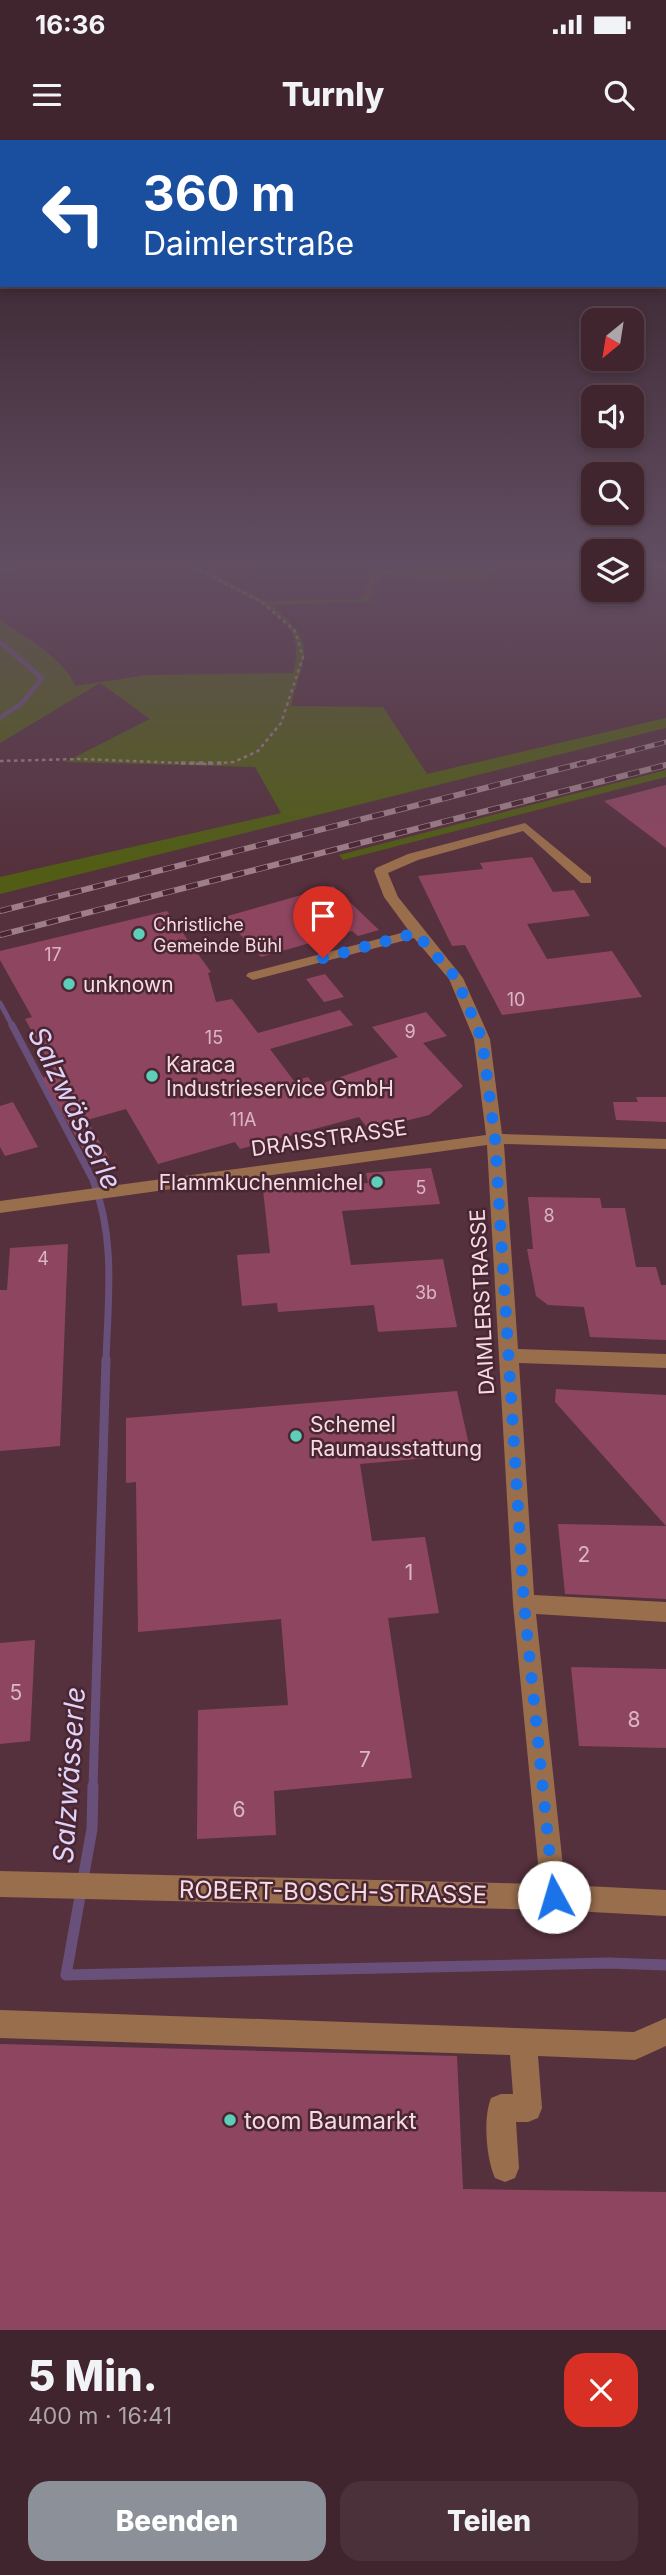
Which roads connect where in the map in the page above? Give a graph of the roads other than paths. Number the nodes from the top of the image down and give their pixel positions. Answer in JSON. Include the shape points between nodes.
{"nodes":[{"id":1,"x":586,"y":880,"type":"dead end"},
{"id":2,"x":416,"y":933,"type":"junction"},
{"id":3,"x":253,"y":976,"type":"dead end"},
{"id":4,"x":495,"y":1139,"type":"junction"},
{"id":5,"x":666,"y":1144,"type":"edge"},
{"id":6,"x":2,"y":1207,"type":"edge"},
{"id":7,"x":0,"y":1226,"type":"edge"},
{"id":8,"x":507,"y":1356,"type":"junction"},
{"id":9,"x":666,"y":1361,"type":"edge"},
{"id":10,"x":524,"y":1604,"type":"junction"},
{"id":11,"x":666,"y":1612,"type":"edge"},
{"id":12,"x":0,"y":1884,"type":"edge"},
{"id":13,"x":554,"y":1897,"type":"junction"},
{"id":14,"x":666,"y":1903,"type":"edge"},
{"id":15,"x":0,"y":2024,"type":"edge"},
{"id":16,"x":666,"y":2032,"type":"edge"},
{"id":17,"x":523,"y":2042,"type":"junction"},
{"id":18,"x":505,"y":2168,"type":"dead end"}],
"edges":[{"from":1,"to":2,"type":"street","name":"DAIMLERSTRASSE","via":[[525,827],[412,857],[381,871],[391,897]]},
{"from":2,"to":3,"type":"street"},
{"from":2,"to":4,"type":"street","name":"DAIMLERSTRASSE","via":[[456,978],[482,1039]]},
{"from":4,"to":5,"type":"street","name":"DRAISSTRASSE"},
{"from":4,"to":6,"type":"street","name":"DRAISSTRASSE"},
{"from":4,"to":8,"type":"street","name":"DAIMLERSTRASSE"},
{"from":6,"to":7,"type":"street"},
{"from":8,"to":9,"type":"street"},
{"from":8,"to":10,"type":"street","name":"DAIMLERSTRASSE"},
{"from":10,"to":11,"type":"street"},
{"from":10,"to":13,"type":"street","name":"DAIMLERSTRASSE"},
{"from":12,"to":13,"type":"street","name":"ROBERT-BOSCH-STRASSE"},
{"from":13,"to":14,"type":"street","name":"ROBERT-BOSCH-STRASSE"},
{"from":15,"to":17,"type":"street"},
{"from":16,"to":17,"type":"street","via":[[635,2046]]},
{"from":17,"to":18,"type":"street","via":[[528,2108],[500,2108]]}]}
